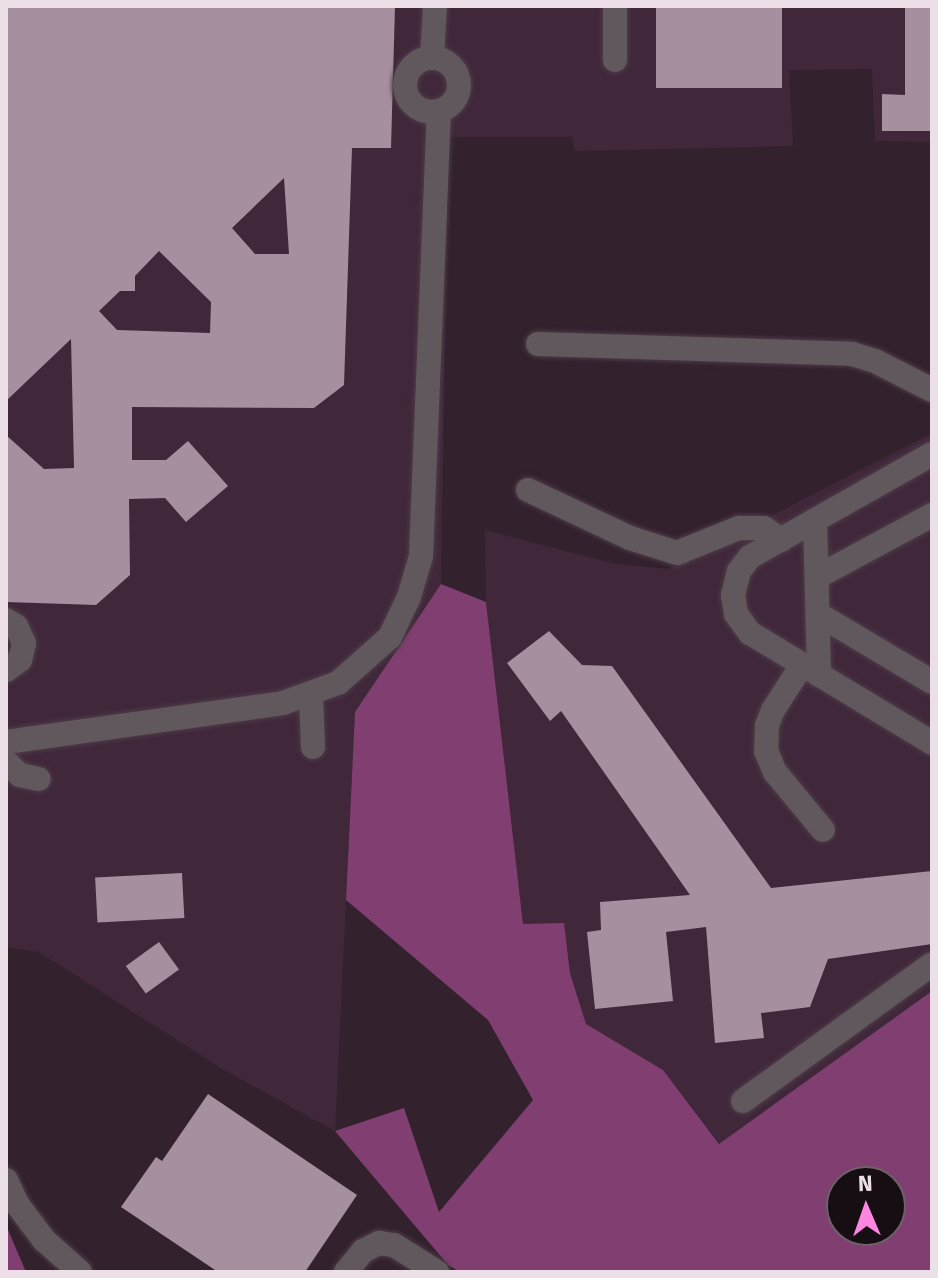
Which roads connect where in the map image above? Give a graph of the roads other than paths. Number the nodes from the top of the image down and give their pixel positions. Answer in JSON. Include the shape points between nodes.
{"nodes":[{"id":1,"x":435,"y":6,"type":"edge"},
{"id":2,"x":615,"y":6,"type":"edge"},
{"id":3,"x":432,"y":57,"type":"junction"},
{"id":4,"x":615,"y":60,"type":"dead end"},
{"id":5,"x":439,"y":112,"type":"junction"},
{"id":6,"x":538,"y":344,"type":"dead end"},
{"id":7,"x":932,"y":390,"type":"edge"},
{"id":8,"x":932,"y":454,"type":"edge"},
{"id":9,"x":528,"y":490,"type":"dead end"},
{"id":10,"x":932,"y":515,"type":"edge"},
{"id":11,"x":815,"y":520,"type":"junction"},
{"id":12,"x":781,"y":540,"type":"junction"},
{"id":13,"x":817,"y":577,"type":"junction"},
{"id":14,"x":818,"y":614,"type":"junction"},
{"id":15,"x":6,"y":620,"type":"edge"},
{"id":16,"x":6,"y":670,"type":"edge"},
{"id":17,"x":811,"y":670,"type":"junction"},
{"id":18,"x":932,"y":682,"type":"edge"},
{"id":19,"x":311,"y":695,"type":"junction"},
{"id":20,"x":6,"y":742,"type":"edge"},
{"id":21,"x":932,"y":743,"type":"edge"},
{"id":22,"x":313,"y":747,"type":"dead end"},
{"id":23,"x":6,"y":762,"type":"edge"},
{"id":24,"x":39,"y":779,"type":"dead end"},
{"id":25,"x":823,"y":830,"type":"dead end"},
{"id":26,"x":932,"y":964,"type":"edge"},
{"id":27,"x":743,"y":1101,"type":"dead end"},
{"id":28,"x":6,"y":1180,"type":"edge"},
{"id":29,"x":349,"y":1271,"type":"edge"},
{"id":30,"x":80,"y":1272,"type":"edge"},
{"id":31,"x":437,"y":1272,"type":"edge"}],
"edges":[{"from":1,"to":3,"type":"street"},
{"from":2,"to":4,"type":"street"},
{"from":3,"to":5,"type":"street","via":[[448,63],[458,77],[454,102]]},
{"from":3,"to":5,"type":"street","via":[[408,71],[404,88],[413,105]]},
{"from":5,"to":19,"type":"street","via":[[421,556],[390,637],[338,683]]},
{"from":6,"to":7,"type":"street","via":[[852,354]]},
{"from":8,"to":11,"type":"street"},
{"from":9,"to":12,"type":"street","via":[[630,538],[677,553],[739,528],[764,528]]},
{"from":10,"to":13,"type":"street"},
{"from":11,"to":12,"type":"street"},
{"from":11,"to":13,"type":"street"},
{"from":12,"to":17,"type":"street","via":[[744,563],[736,578],[736,614],[750,633]]},
{"from":13,"to":14,"type":"street"},
{"from":14,"to":17,"type":"street"},
{"from":14,"to":18,"type":"street"},
{"from":15,"to":16,"type":"street","via":[[16,626],[24,643],[20,660]]},
{"from":17,"to":21,"type":"street"},
{"from":17,"to":25,"type":"street","via":[[773,710],[766,751],[775,772]]},
{"from":19,"to":20,"type":"street"},
{"from":19,"to":22,"type":"street"},
{"from":23,"to":24,"type":"street","via":[[20,775]]},
{"from":26,"to":27,"type":"street"},
{"from":28,"to":30,"type":"street","via":[[44,1240]]},
{"from":29,"to":31,"type":"street","via":[[363,1251],[379,1243],[394,1245]]}]}
